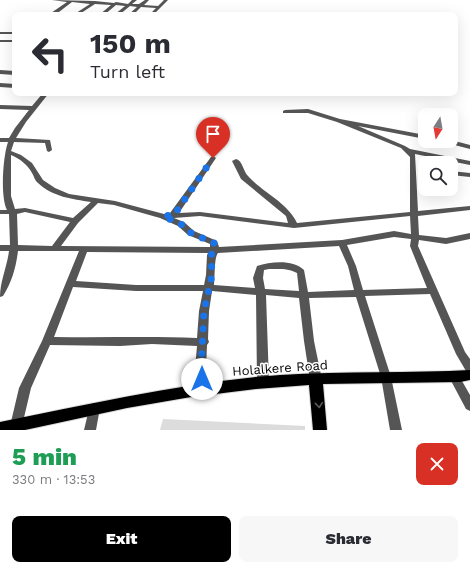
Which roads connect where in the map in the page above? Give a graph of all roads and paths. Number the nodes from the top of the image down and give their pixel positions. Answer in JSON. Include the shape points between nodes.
{"nodes":[{"id":1,"x":54,"y":0,"type":"edge"},
{"id":2,"x":59,"y":0,"type":"edge"},
{"id":3,"x":120,"y":0,"type":"edge"},
{"id":4,"x":135,"y":0,"type":"edge"},
{"id":5,"x":147,"y":0,"type":"edge"},
{"id":6,"x":166,"y":0,"type":"edge"},
{"id":7,"x":73,"y":1,"type":"edge"},
{"id":8,"x":96,"y":2,"type":"edge"},
{"id":9,"x":115,"y":4,"type":"junction"},
{"id":10,"x":127,"y":5,"type":"junction"},
{"id":11,"x":140,"y":6,"type":"junction"},
{"id":12,"x":158,"y":7,"type":"junction"},
{"id":13,"x":57,"y":12,"type":"edge"},
{"id":14,"x":81,"y":12,"type":"edge"},
{"id":15,"x":105,"y":12,"type":"edge"},
{"id":16,"x":119,"y":12,"type":"edge"},
{"id":17,"x":133,"y":12,"type":"edge"},
{"id":18,"x":154,"y":12,"type":"edge"},
{"id":19,"x":12,"y":32,"type":"edge"},
{"id":20,"x":0,"y":33,"type":"edge"},
{"id":21,"x":0,"y":41,"type":"edge"},
{"id":22,"x":12,"y":41,"type":"edge"},
{"id":23,"x":0,"y":72,"type":"edge"},
{"id":24,"x":12,"y":72,"type":"edge"},
{"id":25,"x":0,"y":85,"type":"edge"},
{"id":26,"x":12,"y":86,"type":"edge"},
{"id":27,"x":44,"y":96,"type":"edge"},
{"id":28,"x":0,"y":107,"type":"edge"},
{"id":29,"x":34,"y":108,"type":"junction"},
{"id":30,"x":285,"y":112,"type":"dead end"},
{"id":31,"x":338,"y":121,"type":"junction"},
{"id":32,"x":418,"y":136,"type":"edge"},
{"id":33,"x":0,"y":140,"type":"edge"},
{"id":34,"x":12,"y":141,"type":"junction"},
{"id":35,"x":458,"y":144,"type":"edge"},
{"id":36,"x":470,"y":146,"type":"edge"},
{"id":37,"x":49,"y":150,"type":"dead end"},
{"id":38,"x":408,"y":151,"type":"junction"},
{"id":39,"x":8,"y":152,"type":"junction"},
{"id":40,"x":213,"y":158,"type":"dead end"},
{"id":41,"x":236,"y":161,"type":"dead end"},
{"id":42,"x":470,"y":163,"type":"edge"},
{"id":43,"x":4,"y":167,"type":"edge"},
{"id":44,"x":458,"y":174,"type":"edge"},
{"id":45,"x":470,"y":175,"type":"edge"},
{"id":46,"x":4,"y":184,"type":"edge"},
{"id":47,"x":96,"y":200,"type":"junction"},
{"id":48,"x":470,"y":208,"type":"edge"},
{"id":49,"x":0,"y":212,"type":"edge"},
{"id":50,"x":13,"y":212,"type":"junction"},
{"id":51,"x":414,"y":213,"type":"junction"},
{"id":52,"x":174,"y":215,"type":"junction"},
{"id":53,"x":163,"y":216,"type":"junction"},
{"id":54,"x":75,"y":221,"type":"junction"},
{"id":55,"x":294,"y":226,"type":"junction"},
{"id":56,"x":415,"y":236,"type":"junction"},
{"id":57,"x":470,"y":236,"type":"edge"},
{"id":58,"x":342,"y":243,"type":"junction"},
{"id":59,"x":0,"y":248,"type":"edge"},
{"id":60,"x":14,"y":248,"type":"junction"},
{"id":61,"x":55,"y":248,"type":"junction"},
{"id":62,"x":84,"y":249,"type":"junction"},
{"id":63,"x":215,"y":250,"type":"junction"},
{"id":64,"x":69,"y":284,"type":"junction"},
{"id":65,"x":209,"y":288,"type":"junction"},
{"id":66,"x":433,"y":291,"type":"junction"},
{"id":67,"x":261,"y":292,"type":"junction"},
{"id":68,"x":359,"y":292,"type":"junction"},
{"id":69,"x":0,"y":294,"type":"edge"},
{"id":70,"x":303,"y":295,"type":"junction"},
{"id":71,"x":47,"y":341,"type":"junction"},
{"id":72,"x":204,"y":342,"type":"junction"},
{"id":73,"x":470,"y":368,"type":"edge"},
{"id":74,"x":470,"y":375,"type":"edge"},
{"id":75,"x":386,"y":377,"type":"junction"},
{"id":76,"x":454,"y":377,"type":"junction"},
{"id":77,"x":316,"y":380,"type":"junction"},
{"id":78,"x":263,"y":382,"type":"junction"},
{"id":79,"x":203,"y":389,"type":"junction"},
{"id":80,"x":470,"y":406,"type":"edge"},
{"id":81,"x":94,"y":408,"type":"junction"},
{"id":82,"x":16,"y":426,"type":"junction"},
{"id":83,"x":0,"y":429,"type":"edge"},
{"id":84,"x":90,"y":430,"type":"edge"},
{"id":85,"x":320,"y":430,"type":"edge"},
{"id":86,"x":396,"y":430,"type":"edge"}],
"edges":[{"from":1,"to":2,"type":"street"},
{"from":2,"to":7,"type":"street"},
{"from":3,"to":9,"type":"street"},
{"from":4,"to":10,"type":"street"},
{"from":5,"to":11,"type":"street"},
{"from":6,"to":12,"type":"street"},
{"from":7,"to":8,"type":"street"},
{"from":7,"to":13,"type":"street"},
{"from":8,"to":9,"type":"street"},
{"from":8,"to":14,"type":"street"},
{"from":9,"to":10,"type":"street"},
{"from":9,"to":15,"type":"street"},
{"from":10,"to":11,"type":"street"},
{"from":10,"to":16,"type":"street"},
{"from":11,"to":12,"type":"street"},
{"from":11,"to":17,"type":"street"},
{"from":12,"to":18,"type":"street"},
{"from":19,"to":20,"type":"street"},
{"from":21,"to":22,"type":"street"},
{"from":23,"to":24,"type":"street"},
{"from":25,"to":26,"type":"street"},
{"from":27,"to":29,"type":"street"},
{"from":28,"to":29,"type":"street"},
{"from":29,"to":34,"type":"street"},
{"from":30,"to":31,"type":"street","via":[[308,111]]},
{"from":31,"to":32,"type":"street"},
{"from":31,"to":38,"type":"street","via":[[404,147]]},
{"from":33,"to":34,"type":"street"},
{"from":34,"to":37,"type":"street","via":[[48,141]]},
{"from":34,"to":39,"type":"street"},
{"from":35,"to":36,"type":"street"},
{"from":38,"to":42,"type":"street"},
{"from":38,"to":51,"type":"street","via":[[412,156]]},
{"from":39,"to":43,"type":"street"},
{"from":39,"to":47,"type":"street","via":[[30,164],[40,181],[52,190],[68,196]]},
{"from":40,"to":52,"type":"street"},
{"from":41,"to":55,"type":"street","via":[[244,177],[289,215]]},
{"from":43,"to":46,"type":"street"},
{"from":44,"to":45,"type":"street"},
{"from":46,"to":50,"type":"street","via":[[8,206]]},
{"from":47,"to":53,"type":"street"},
{"from":47,"to":54,"type":"street"},
{"from":48,"to":51,"type":"street"},
{"from":49,"to":50,"type":"street"},
{"from":50,"to":54,"type":"street","via":[[25,210]]},
{"from":50,"to":60,"type":"street"},
{"from":51,"to":55,"type":"street"},
{"from":51,"to":56,"type":"street"},
{"from":52,"to":53,"type":"street"},
{"from":52,"to":55,"type":"street","via":[[200,214]]},
{"from":53,"to":63,"type":"street","via":[[214,243]]},
{"from":54,"to":61,"type":"street"},
{"from":56,"to":57,"type":"street","via":[[446,241]]},
{"from":56,"to":58,"type":"street","via":[[394,234]]},
{"from":56,"to":66,"type":"street","via":[[414,246]]},
{"from":58,"to":63,"type":"street"},
{"from":58,"to":68,"type":"street"},
{"from":59,"to":60,"type":"street"},
{"from":60,"to":61,"type":"street"},
{"from":60,"to":69,"type":"street"},
{"from":61,"to":62,"type":"street"},
{"from":62,"to":63,"type":"street"},
{"from":62,"to":64,"type":"street"},
{"from":63,"to":65,"type":"street","via":[[211,255],[212,275]]},
{"from":64,"to":65,"type":"street"},
{"from":64,"to":71,"type":"street"},
{"from":65,"to":67,"type":"street"},
{"from":65,"to":72,"type":"street","via":[[204,311]]},
{"from":66,"to":68,"type":"street"},
{"from":66,"to":73,"type":"street","via":[[461,354]]},
{"from":67,"to":70,"type":"street"},
{"from":67,"to":70,"type":"street","via":[[258,278],[260,268],[294,267],[301,272]]},
{"from":67,"to":78,"type":"street"},
{"from":68,"to":70,"type":"street"},
{"from":68,"to":75,"type":"street"},
{"from":70,"to":77,"type":"street","via":[[308,341]]},
{"from":71,"to":72,"type":"street"},
{"from":71,"to":82,"type":"street","via":[[25,388]]},
{"from":72,"to":79,"type":"street","via":[[201,369]]},
{"from":74,"to":76,"type":"main road","name":"Holalkere Road"},
{"from":75,"to":76,"type":"main road","name":"Holalkere Road"},
{"from":75,"to":77,"type":"main road","name":"Holalkere Road"},
{"from":75,"to":86,"type":"street"},
{"from":76,"to":80,"type":"street"},
{"from":77,"to":78,"type":"main road","name":"Holalkere Road"},
{"from":77,"to":85,"type":"main road","one_way":true},
{"from":78,"to":79,"type":"main road","name":"Holalkere Road"},
{"from":79,"to":81,"type":"main road","name":"Holalkere Road"},
{"from":81,"to":82,"type":"main road","name":"Holalkere Road"},
{"from":81,"to":84,"type":"street"},
{"from":82,"to":83,"type":"main road","name":"Holalkere Road"}]}
